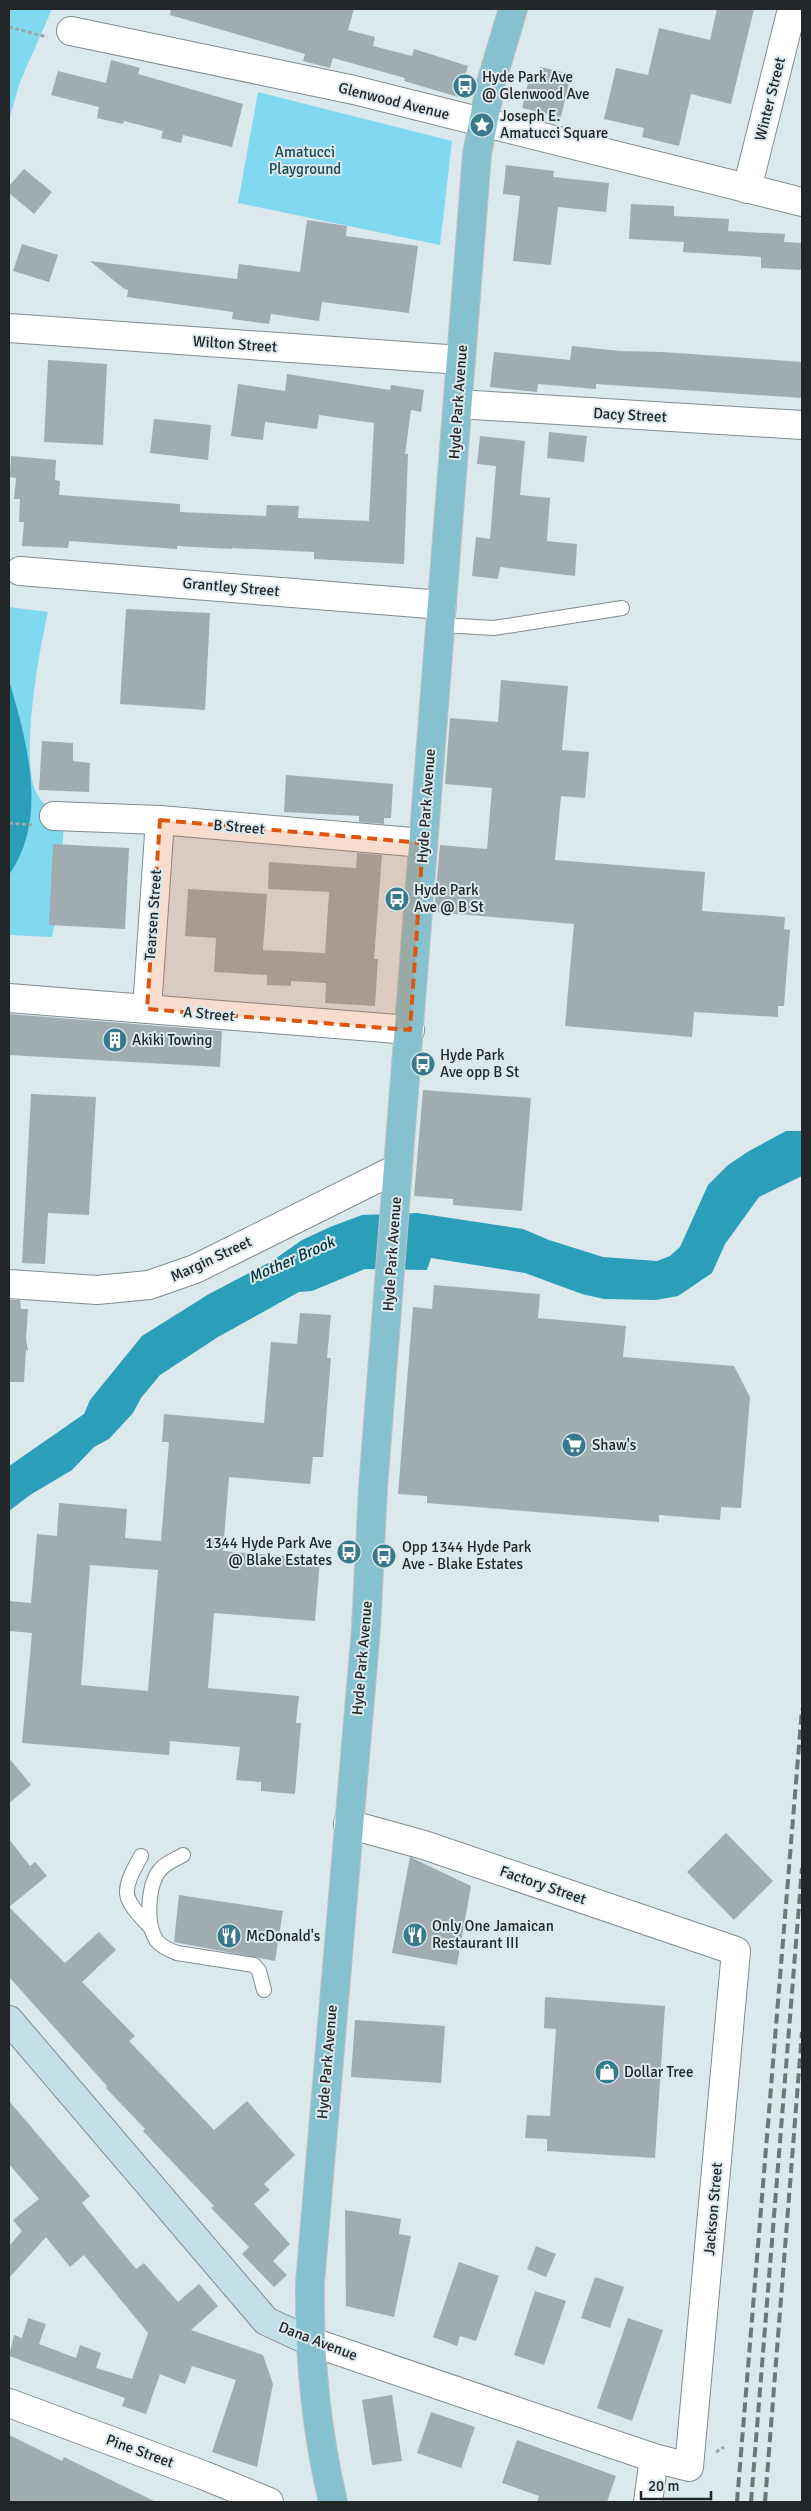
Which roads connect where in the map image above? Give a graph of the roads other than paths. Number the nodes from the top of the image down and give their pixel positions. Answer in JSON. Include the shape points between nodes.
{"nodes":[{"id":1,"x":512,"y":9,"type":"edge"},
{"id":2,"x":792,"y":9,"type":"edge"},
{"id":3,"x":71,"y":31,"type":"dead end"},
{"id":4,"x":483,"y":124,"type":"junction"},
{"id":5,"x":747,"y":189,"type":"junction"},
{"id":6,"x":802,"y":202,"type":"edge"},
{"id":7,"x":9,"y":328,"type":"edge"},
{"id":8,"x":461,"y":360,"type":"junction"},
{"id":9,"x":458,"y":404,"type":"junction"},
{"id":10,"x":802,"y":426,"type":"edge"},
{"id":11,"x":20,"y":571,"type":"dead end"},
{"id":12,"x":622,"y":608,"type":"dead end"},
{"id":13,"x":441,"y":615,"type":"junction"},
{"id":14,"x":44,"y":820,"type":"road end"},
{"id":15,"x":160,"y":820,"type":"junction"},
{"id":16,"x":424,"y":843,"type":"junction"},
{"id":17,"x":9,"y":998,"type":"edge"},
{"id":18,"x":147,"y":1009,"type":"junction"},
{"id":19,"x":410,"y":1030,"type":"junction"},
{"id":20,"x":398,"y":1168,"type":"junction"},
{"id":21,"x":9,"y":1284,"type":"edge"},
{"id":22,"x":348,"y":1824,"type":"junction"},
{"id":23,"x":183,"y":1855,"type":"dead end"},
{"id":24,"x":141,"y":1856,"type":"dead end"},
{"id":25,"x":151,"y":1928,"type":"junction"},
{"id":26,"x":736,"y":1951,"type":"joint"},
{"id":27,"x":264,"y":1990,"type":"dead end"},
{"id":28,"x":9,"y":2020,"type":"edge"},
{"id":29,"x":309,"y":2341,"type":"junction"},
{"id":30,"x":9,"y":2403,"type":"edge"},
{"id":31,"x":654,"y":2458,"type":"junction"},
{"id":32,"x":689,"y":2467,"type":"joint"},
{"id":33,"x":269,"y":2502,"type":"edge"},
{"id":34,"x":333,"y":2502,"type":"edge"},
{"id":35,"x":648,"y":2502,"type":"edge"}],
"edges":[{"from":1,"to":4,"type":"main road","name":"Hyde Park Avenue","via":[[490,84]]},
{"from":2,"to":5,"type":"street","name":"Winter Street"},
{"from":3,"to":4,"type":"street","name":"Glenwood Avenue","via":[[354,90]]},
{"from":4,"to":5,"type":"street","name":"Glenwood Avenue"},
{"from":4,"to":8,"type":"main road","name":"Hyde Park Avenue","via":[[477,154]]},
{"from":5,"to":6,"type":"street","name":"Glenwood Avenue"},
{"from":7,"to":8,"type":"street","name":"Wilton Street"},
{"from":8,"to":9,"type":"main road","name":"Hyde Park Avenue"},
{"from":9,"to":10,"type":"street","name":"Dacy Street"},
{"from":9,"to":13,"type":"main road","name":"Hyde Park Avenue"},
{"from":11,"to":13,"type":"street","name":"Grantley Street"},
{"from":12,"to":13,"type":"lane","via":[[494,628]]},
{"from":13,"to":16,"type":"main road","name":"Hyde Park Avenue"},
{"from":14,"to":15,"type":"street","name":"B Street"},
{"from":15,"to":16,"type":"street","name":"B Street"},
{"from":15,"to":18,"type":"street","name":"Tearsen Street"},
{"from":16,"to":19,"type":"main road","name":"Hyde Park Avenue"},
{"from":17,"to":18,"type":"street","name":"A Street"},
{"from":18,"to":19,"type":"street","name":"A Street"},
{"from":19,"to":20,"type":"main road","name":"Hyde Park Avenue"},
{"from":20,"to":21,"type":"street","name":"Margin Street","via":[[194,1269],[149,1285],[97,1290]]},
{"from":20,"to":22,"type":"main road","name":"Hyde Park Avenue","via":[[373,1488],[366,1628]]},
{"from":22,"to":26,"type":"street","name":"Factory Street","via":[[424,1845]]},
{"from":22,"to":29,"type":"main road","name":"Hyde Park Avenue","via":[[310,2282]]},
{"from":23,"to":25,"type":"lane","via":[[162,1868],[156,1876],[149,1915]]},
{"from":24,"to":25,"type":"lane","via":[[126,1888],[127,1899]]},
{"from":25,"to":27,"type":"lane","via":[[157,1941],[167,1949],[254,1965]]},
{"from":26,"to":32,"type":"street","name":"Jackson Street"},
{"from":28,"to":29,"type":"street","name":"Dana Avenue","via":[[266,2321]]},
{"from":29,"to":31,"type":"street","name":"Dana Avenue"},
{"from":29,"to":34,"type":"main road","name":"Hyde Park Avenue"},
{"from":30,"to":33,"type":"street","name":"Pine Street"},
{"from":31,"to":32,"type":"street","name":"Dana Avenue"},
{"from":31,"to":35,"type":"street"}]}
